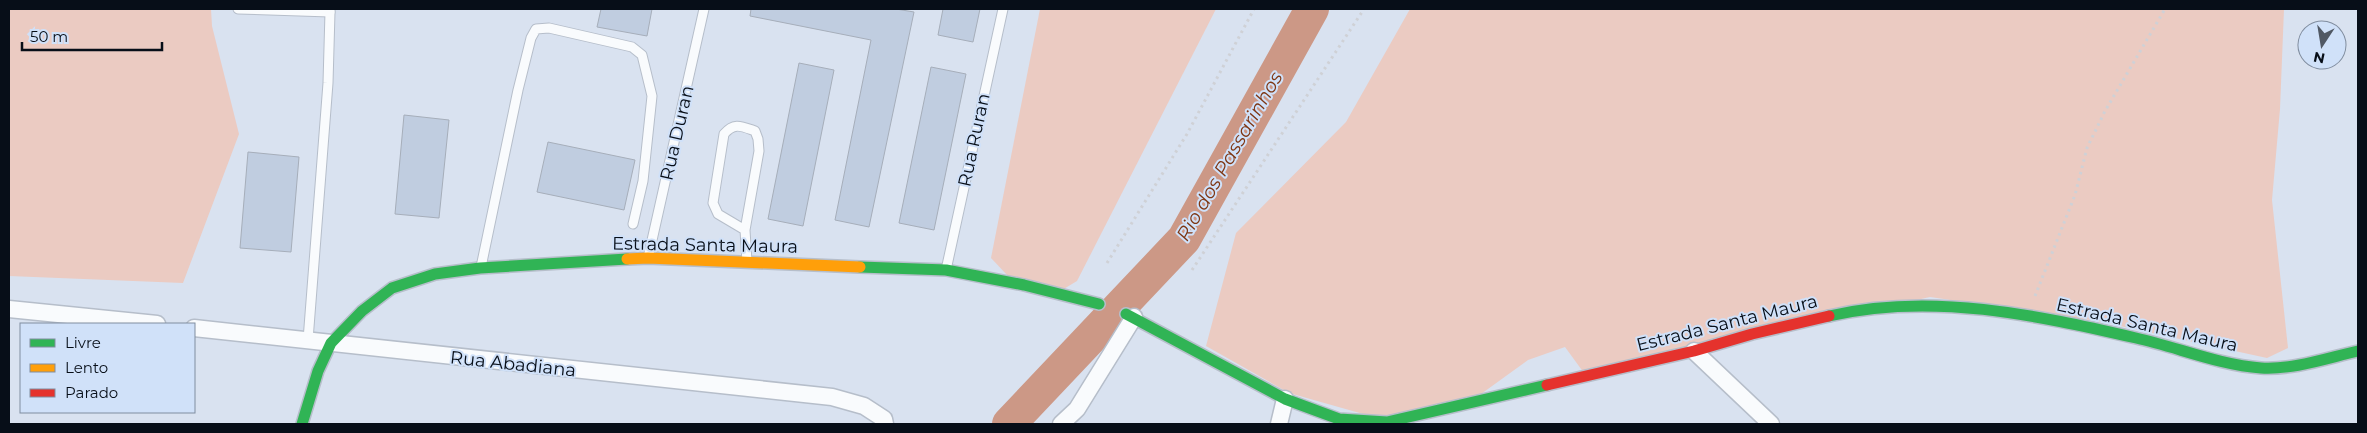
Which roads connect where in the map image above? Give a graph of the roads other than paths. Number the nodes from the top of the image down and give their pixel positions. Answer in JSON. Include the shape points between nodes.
{"nodes":[{"id":1,"x":238,"y":9,"type":"edge"},
{"id":2,"x":704,"y":9,"type":"edge"},
{"id":3,"x":1003,"y":9,"type":"edge"},
{"id":4,"x":330,"y":11,"type":"edge"},
{"id":5,"x":634,"y":224,"type":"dead end"},
{"id":6,"x":745,"y":230,"type":"junction"},
{"id":7,"x":648,"y":258,"type":"junction"},
{"id":8,"x":747,"y":262,"type":"junction"},
{"id":9,"x":480,"y":268,"type":"junction"},
{"id":10,"x":946,"y":270,"type":"junction"},
{"id":11,"x":1099,"y":304,"type":"dead end"},
{"id":12,"x":9,"y":309,"type":"edge"},
{"id":13,"x":1130,"y":316,"type":"joint"},
{"id":14,"x":147,"y":323,"type":"edge"},
{"id":15,"x":195,"y":328,"type":"edge"},
{"id":16,"x":308,"y":340,"type":"junction"},
{"id":17,"x":331,"y":343,"type":"junction"},
{"id":18,"x":2358,"y":350,"type":"edge"},
{"id":19,"x":1694,"y":351,"type":"junction"},
{"id":20,"x":1285,"y":399,"type":"junction"},
{"id":21,"x":1387,"y":423,"type":"edge"},
{"id":22,"x":302,"y":424,"type":"edge"},
{"id":23,"x":885,"y":424,"type":"edge"},
{"id":24,"x":1061,"y":424,"type":"edge"},
{"id":25,"x":1279,"y":424,"type":"edge"},
{"id":26,"x":1771,"y":424,"type":"edge"}],
"edges":[{"from":1,"to":4,"type":"lane"},
{"from":2,"to":7,"type":"lane","name":"Rua Duran"},
{"from":3,"to":10,"type":"lane","name":"Rua Ruran"},
{"from":4,"to":16,"type":"lane","via":[[328,83]]},
{"from":5,"to":9,"type":"lane","via":[[643,182],[652,96],[642,55],[632,47],[549,28],[536,29],[518,90]]},
{"from":6,"to":6,"type":"lane","via":[[759,152],[755,131],[737,124],[724,134],[713,203],[718,214]]},
{"from":6,"to":8,"type":"lane"},
{"from":7,"to":8,"type":"street","name":"Estrada Santa Maura"},
{"from":7,"to":9,"type":"street","name":"Estrada Santa Maura"},
{"from":8,"to":10,"type":"street","name":"Estrada Santa Maura"},
{"from":9,"to":17,"type":"street","name":"Estrada Santa Maura","via":[[435,274],[392,288],[362,311]]},
{"from":10,"to":11,"type":"street","name":"Estrada Santa Maura"},
{"from":12,"to":14,"type":"street"},
{"from":13,"to":20,"type":"street","name":"Estrada Santa Maura"},
{"from":13,"to":24,"type":"street","via":[[1077,409]]},
{"from":15,"to":16,"type":"street","name":"Rua Abadiana"},
{"from":16,"to":17,"type":"street","name":"Rua Abadiana"},
{"from":17,"to":22,"type":"street","name":"Estrada Santa Maura","via":[[318,371]]},
{"from":17,"to":23,"type":"street","name":"Rua Abadiana","via":[[832,397],[864,406],[884,419]]},
{"from":18,"to":19,"type":"street","name":"Estrada Santa Maura","via":[[2297,364],[2262,368],[2028,316],[1947,305],[1898,306],[1833,315]]},
{"from":19,"to":21,"type":"street","name":"Estrada Santa Maura"},
{"from":19,"to":26,"type":"street"},
{"from":20,"to":21,"type":"street","name":"Estrada Santa Maura","via":[[1339,419]]},
{"from":20,"to":25,"type":"street"}]}
